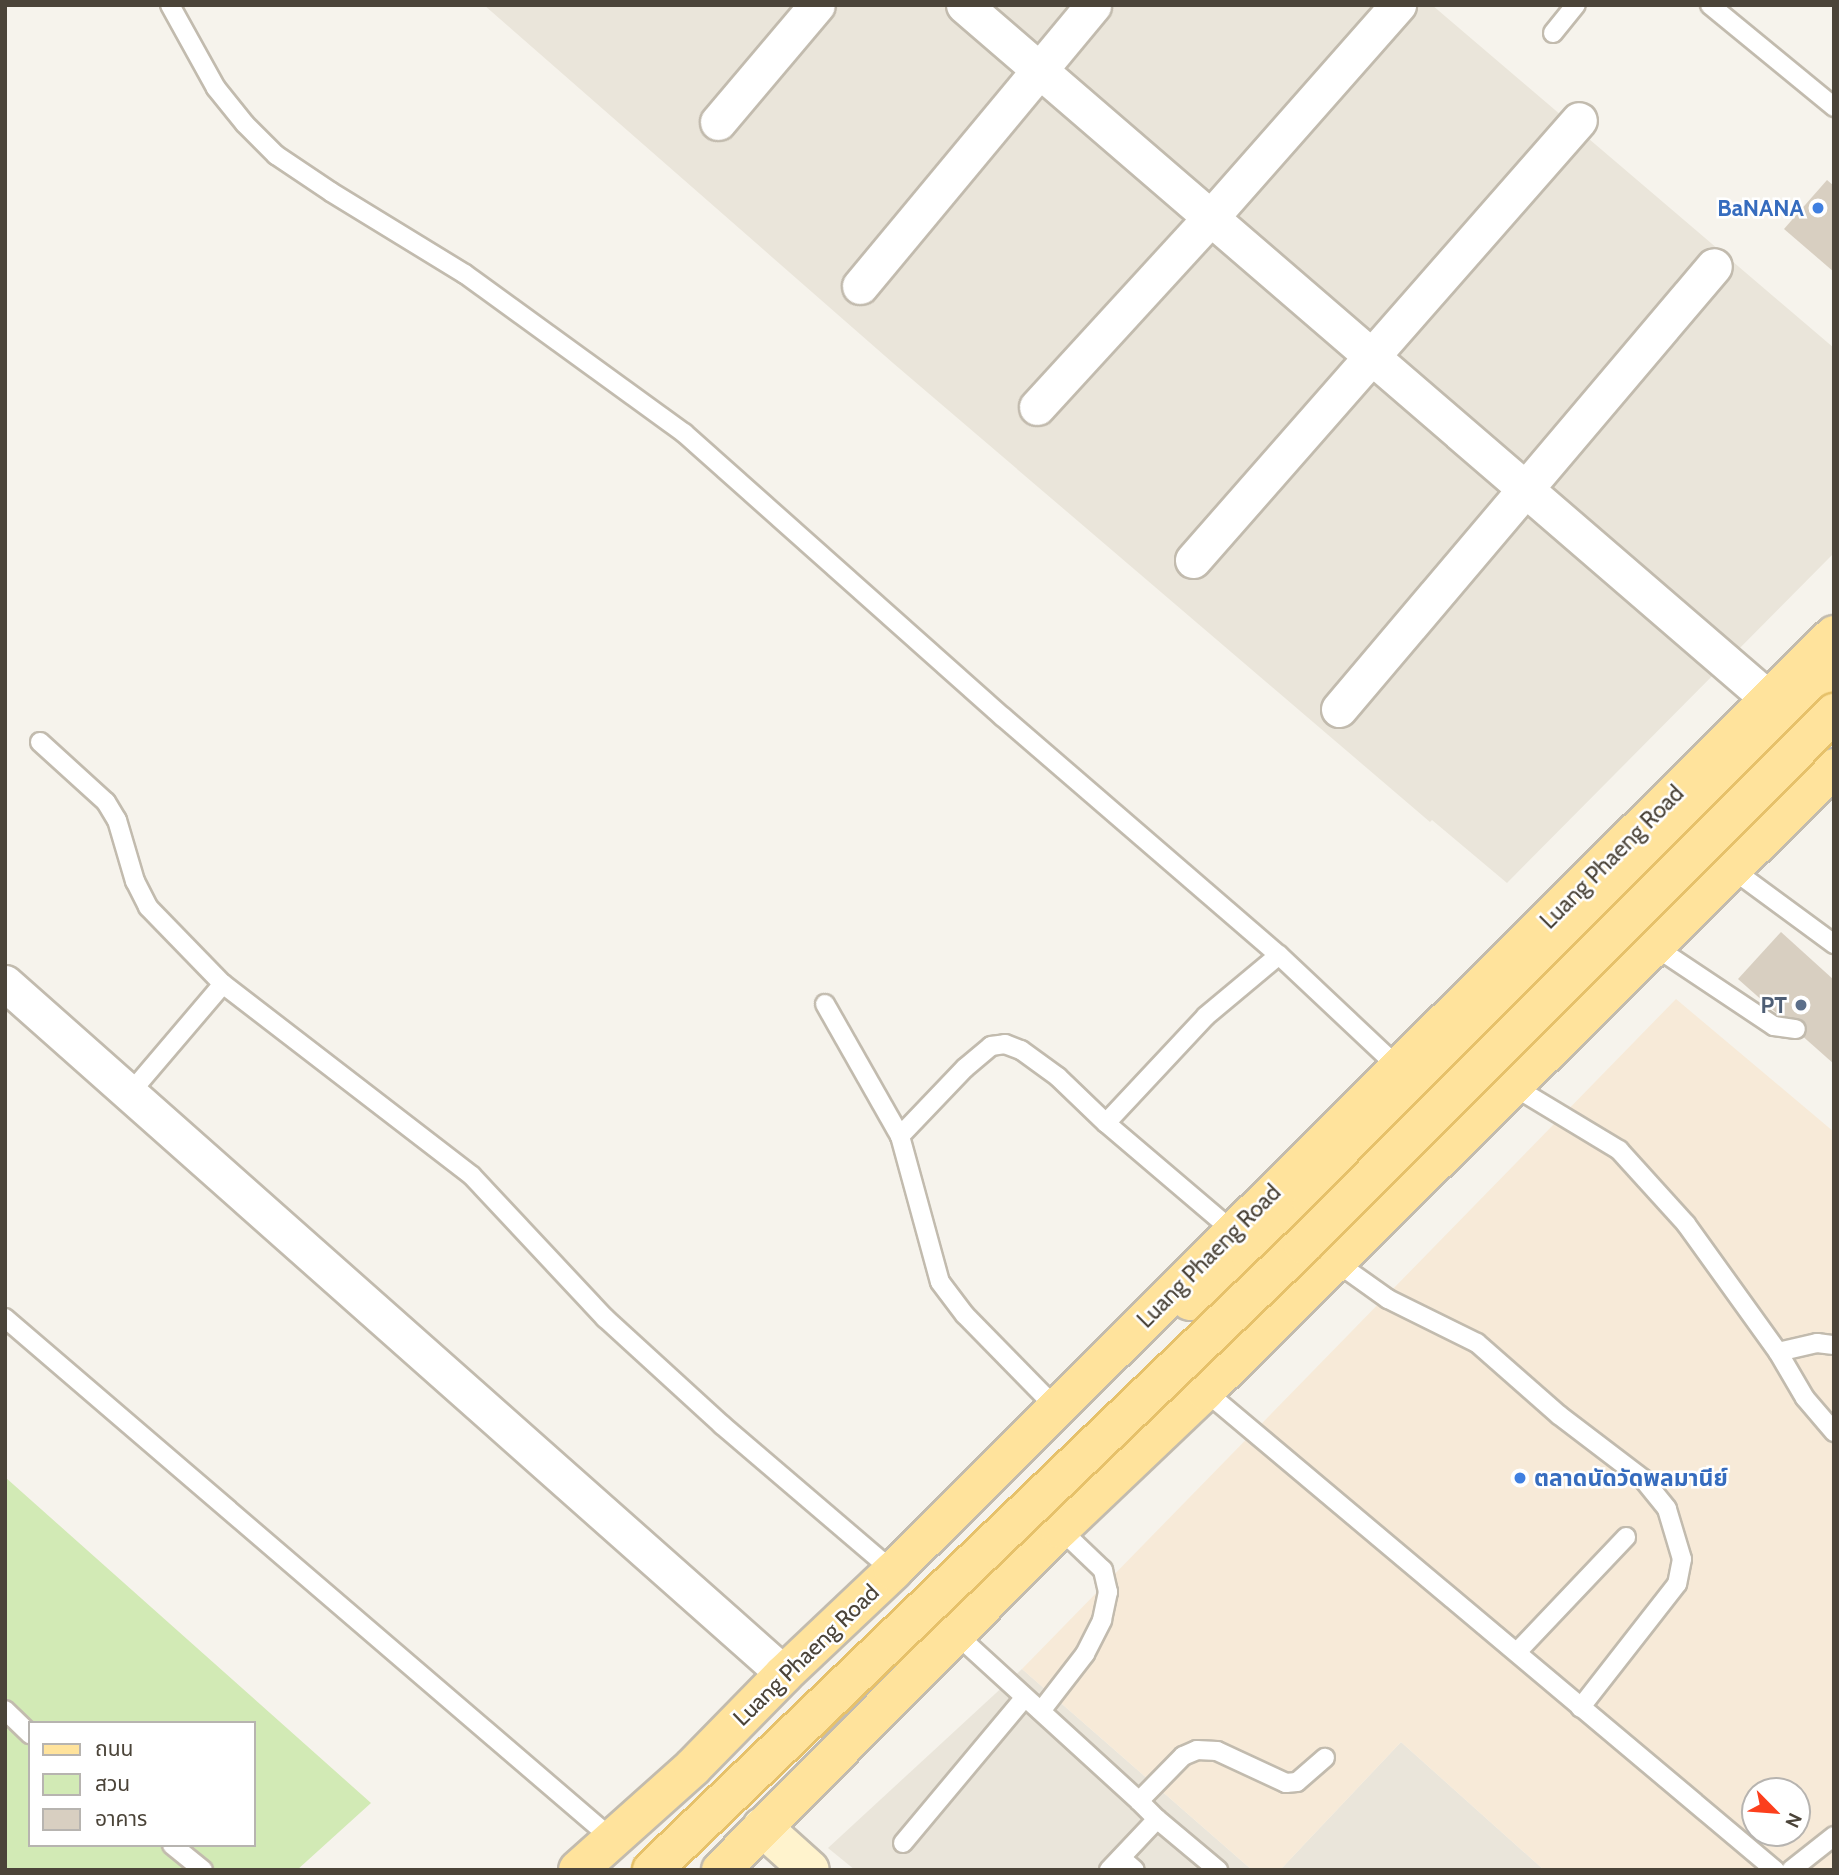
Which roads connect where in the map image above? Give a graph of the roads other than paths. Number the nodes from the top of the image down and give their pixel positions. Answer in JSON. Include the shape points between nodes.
{"nodes":[{"id":1,"x":170,"y":5,"type":"edge"},
{"id":2,"x":817,"y":5,"type":"edge"},
{"id":3,"x":964,"y":5,"type":"edge"},
{"id":4,"x":1093,"y":5,"type":"edge"},
{"id":5,"x":1398,"y":5,"type":"edge"},
{"id":6,"x":1576,"y":5,"type":"edge"},
{"id":7,"x":1710,"y":5,"type":"edge"},
{"id":8,"x":1552,"y":33,"type":"dead end"},
{"id":9,"x":1039,"y":70,"type":"junction"},
{"id":10,"x":1834,"y":107,"type":"edge"},
{"id":11,"x":1579,"y":120,"type":"dead end"},
{"id":12,"x":718,"y":122,"type":"dead end"},
{"id":13,"x":1211,"y":217,"type":"junction"},
{"id":14,"x":1714,"y":266,"type":"dead end"},
{"id":15,"x":860,"y":286,"type":"dead end"},
{"id":16,"x":1374,"y":356,"type":"junction"},
{"id":17,"x":1037,"y":407,"type":"dead end"},
{"id":18,"x":1527,"y":488,"type":"junction"},
{"id":19,"x":1193,"y":560,"type":"dead end"},
{"id":20,"x":1834,"y":635,"type":"edge"},
{"id":21,"x":1834,"y":682,"type":"edge"},
{"id":22,"x":1769,"y":699,"type":"junction"},
{"id":23,"x":1339,"y":709,"type":"dead end"},
{"id":24,"x":1834,"y":713,"type":"edge"},
{"id":25,"x":40,"y":742,"type":"dead end"},
{"id":26,"x":1834,"y":768,"type":"edge"},
{"id":27,"x":1732,"y":869,"type":"junction"},
{"id":28,"x":1834,"y":944,"type":"edge"},
{"id":29,"x":1654,"y":946,"type":"junction"},
{"id":30,"x":1279,"y":955,"type":"junction"},
{"id":31,"x":5,"y":983,"type":"edge"},
{"id":32,"x":223,"y":984,"type":"junction"},
{"id":33,"x":825,"y":1004,"type":"dead end"},
{"id":34,"x":1796,"y":1030,"type":"dead end"},
{"id":35,"x":1400,"y":1069,"type":"junction"},
{"id":36,"x":1513,"y":1086,"type":"junction"},
{"id":37,"x":131,"y":1092,"type":"junction"},
{"id":38,"x":1107,"y":1123,"type":"junction"},
{"id":39,"x":900,"y":1136,"type":"junction"},
{"id":40,"x":1233,"y":1231,"type":"junction"},
{"id":41,"x":1336,"y":1262,"type":"junction"},
{"id":42,"x":5,"y":1318,"type":"edge"},
{"id":43,"x":1834,"y":1345,"type":"edge"},
{"id":44,"x":1778,"y":1352,"type":"junction"},
{"id":45,"x":1095,"y":1369,"type":"junction"},
{"id":46,"x":1205,"y":1391,"type":"junction"},
{"id":47,"x":1056,"y":1408,"type":"junction"},
{"id":48,"x":1834,"y":1432,"type":"edge"},
{"id":49,"x":1060,"y":1529,"type":"junction"},
{"id":50,"x":1626,"y":1537,"type":"dead end"},
{"id":51,"x":893,"y":1571,"type":"junction"},
{"id":52,"x":955,"y":1633,"type":"junction"},
{"id":53,"x":1518,"y":1651,"type":"junction"},
{"id":54,"x":784,"y":1674,"type":"junction"},
{"id":55,"x":1025,"y":1697,"type":"junction"},
{"id":56,"x":1580,"y":1708,"type":"junction"},
{"id":57,"x":5,"y":1710,"type":"edge"},
{"id":58,"x":1041,"y":1711,"type":"junction"},
{"id":59,"x":28,"y":1732,"type":"edge"},
{"id":60,"x":1325,"y":1758,"type":"dead end"},
{"id":61,"x":693,"y":1767,"type":"junction"},
{"id":62,"x":1139,"y":1801,"type":"junction"},
{"id":63,"x":1157,"y":1819,"type":"junction"},
{"id":64,"x":762,"y":1827,"type":"junction"},
{"id":65,"x":1834,"y":1836,"type":"edge"},
{"id":66,"x":611,"y":1839,"type":"junction"},
{"id":67,"x":903,"y":1843,"type":"dead end"},
{"id":68,"x":174,"y":1847,"type":"edge"},
{"id":69,"x":1115,"y":1864,"type":"edge"},
{"id":70,"x":203,"y":1870,"type":"edge"},
{"id":71,"x":578,"y":1870,"type":"edge"},
{"id":72,"x":652,"y":1870,"type":"edge"},
{"id":73,"x":721,"y":1870,"type":"edge"},
{"id":74,"x":810,"y":1870,"type":"edge"},
{"id":75,"x":1135,"y":1870,"type":"edge"},
{"id":76,"x":1218,"y":1870,"type":"edge"},
{"id":77,"x":1775,"y":1870,"type":"edge"},
{"id":78,"x":1791,"y":1870,"type":"edge"}],
"edges":[{"from":1,"to":30,"type":"lane","via":[[216,88],[276,155],[465,274],[684,433]]},
{"from":2,"to":12,"type":"street"},
{"from":3,"to":9,"type":"street"},
{"from":4,"to":9,"type":"street"},
{"from":5,"to":13,"type":"street"},
{"from":6,"to":8,"type":"lane"},
{"from":7,"to":10,"type":"lane"},
{"from":9,"to":13,"type":"street"},
{"from":9,"to":15,"type":"street"},
{"from":11,"to":16,"type":"street"},
{"from":13,"to":16,"type":"street"},
{"from":13,"to":17,"type":"street"},
{"from":14,"to":18,"type":"street"},
{"from":16,"to":18,"type":"street"},
{"from":16,"to":19,"type":"street"},
{"from":18,"to":22,"type":"street"},
{"from":18,"to":23,"type":"street"},
{"from":20,"to":22,"type":"main road","name":"Luang Phaeng Road"},
{"from":21,"to":45,"type":"main road","via":[[1312,1203],[1251,1256]]},
{"from":22,"to":35,"type":"main road","name":"Luang Phaeng Road"},
{"from":24,"to":72,"type":"main road","bridge":true,"via":[[1303,1244]]},
{"from":25,"to":32,"type":"lane","via":[[106,802],[117,820],[135,881],[148,907]]},
{"from":26,"to":27,"type":"main road"},
{"from":27,"to":28,"type":"lane"},
{"from":27,"to":29,"type":"main road"},
{"from":29,"to":34,"type":"lane","via":[[1774,1026]]},
{"from":29,"to":36,"type":"main road"},
{"from":30,"to":35,"type":"lane"},
{"from":30,"to":38,"type":"lane","via":[[1206,1016]]},
{"from":31,"to":37,"type":"street"},
{"from":32,"to":37,"type":"lane"},
{"from":32,"to":51,"type":"lane","via":[[472,1176],[605,1318]]},
{"from":33,"to":39,"type":"lane"},
{"from":35,"to":40,"type":"main road","name":"Luang Phaeng Road"},
{"from":36,"to":41,"type":"main road"},
{"from":36,"to":44,"type":"lane","via":[[1619,1150],[1686,1224]]},
{"from":37,"to":54,"type":"street"},
{"from":38,"to":39,"type":"lane","via":[[1058,1077],[1005,1044],[991,1046],[965,1068]]},
{"from":38,"to":40,"type":"lane"},
{"from":39,"to":47,"type":"lane","via":[[940,1282],[965,1315]]},
{"from":40,"to":45,"type":"main road","name":"Luang Phaeng Road"},
{"from":41,"to":46,"type":"main road"},
{"from":41,"to":56,"type":"lane","via":[[1388,1299],[1477,1343],[1559,1415],[1643,1479],[1667,1509],[1682,1559],[1677,1584]]},
{"from":42,"to":66,"type":"lane"},
{"from":43,"to":44,"type":"lane","via":[[1817,1343]]},
{"from":44,"to":48,"type":"lane","via":[[1805,1398]]},
{"from":45,"to":47,"type":"main road","name":"Luang Phaeng Road"},
{"from":46,"to":49,"type":"main road"},
{"from":46,"to":53,"type":"lane"},
{"from":47,"to":51,"type":"main road","name":"Luang Phaeng Road"},
{"from":49,"to":52,"type":"main road"},
{"from":49,"to":58,"type":"lane","via":[[1103,1570],[1108,1592],[1102,1620],[1085,1654]]},
{"from":50,"to":53,"type":"lane"},
{"from":51,"to":54,"type":"main road","name":"Luang Phaeng Road"},
{"from":52,"to":55,"type":"lane"},
{"from":52,"to":64,"type":"main road"},
{"from":53,"to":56,"type":"lane"},
{"from":54,"to":61,"type":"main road","name":"Luang Phaeng Road"},
{"from":55,"to":58,"type":"lane"},
{"from":55,"to":67,"type":"lane"},
{"from":56,"to":77,"type":"lane"},
{"from":57,"to":59,"type":"lane"},
{"from":58,"to":62,"type":"lane"},
{"from":60,"to":62,"type":"lane","via":[[1297,1782],[1286,1783],[1217,1751],[1197,1750],[1184,1756]]},
{"from":61,"to":64,"type":"main road"},
{"from":61,"to":66,"type":"main road","name":"Luang Phaeng Road"},
{"from":62,"to":63,"type":"lane"},
{"from":63,"to":69,"type":"lane"},
{"from":63,"to":76,"type":"lane"},
{"from":64,"to":73,"type":"main road"},
{"from":64,"to":74,"type":"street"},
{"from":65,"to":78,"type":"lane"},
{"from":66,"to":71,"type":"main road","name":"Luang Phaeng Road"},
{"from":68,"to":70,"type":"lane"},
{"from":69,"to":75,"type":"lane"}]}
